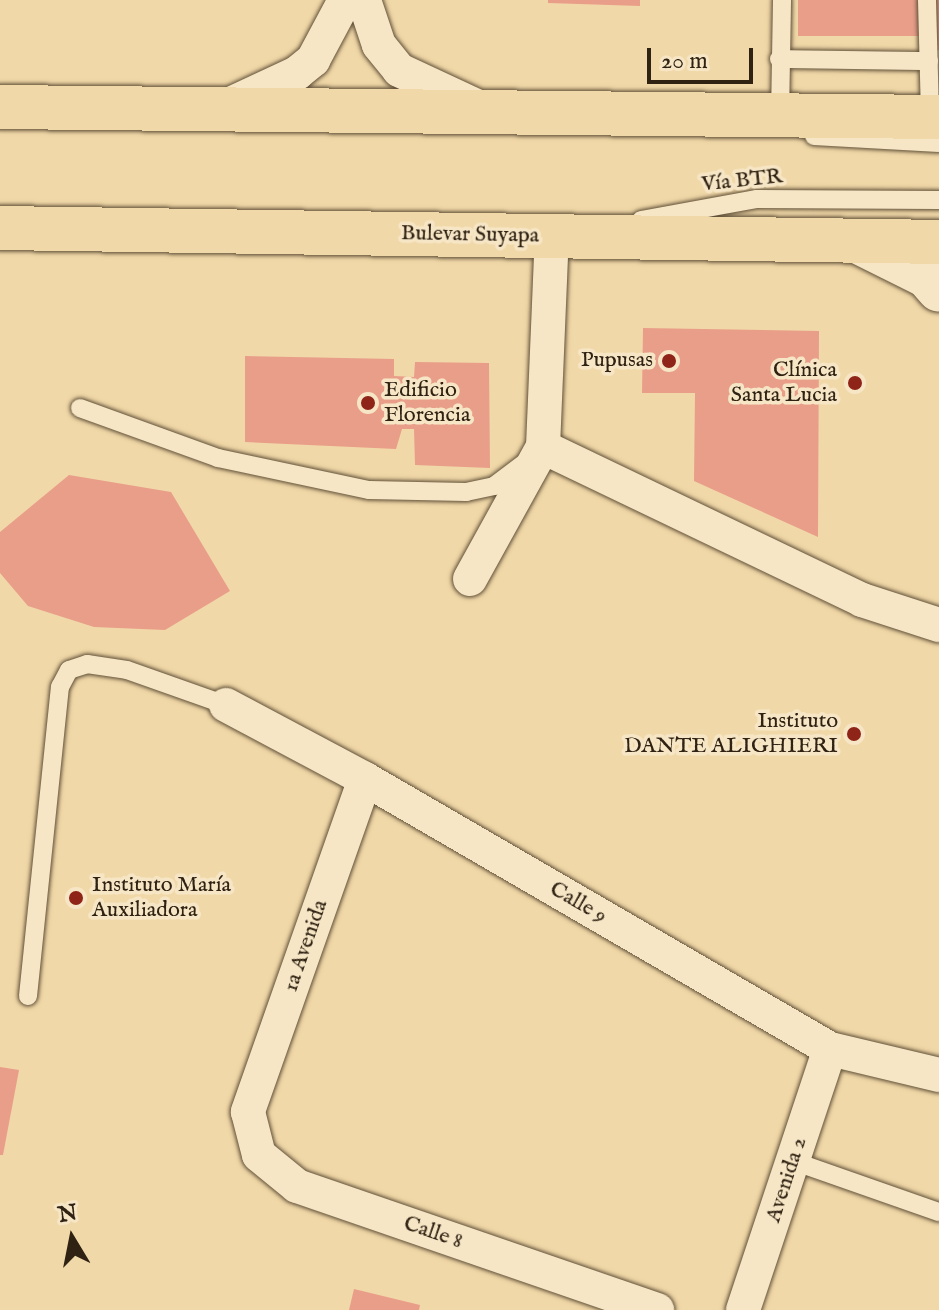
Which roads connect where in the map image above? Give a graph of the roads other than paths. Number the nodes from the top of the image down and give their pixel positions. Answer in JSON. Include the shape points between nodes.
{"nodes":[{"id":1,"x":345,"y":0,"type":"edge"},
{"id":2,"x":364,"y":0,"type":"edge"},
{"id":3,"x":782,"y":0,"type":"edge"},
{"id":4,"x":927,"y":0,"type":"edge"},
{"id":5,"x":779,"y":59,"type":"junction"},
{"id":6,"x":929,"y":61,"type":"junction"},
{"id":7,"x":0,"y":107,"type":"edge"},
{"id":8,"x":218,"y":110,"type":"junction"},
{"id":9,"x":493,"y":112,"type":"junction"},
{"id":10,"x":582,"y":113,"type":"junction"},
{"id":11,"x":780,"y":116,"type":"junction"},
{"id":12,"x":936,"y":126,"type":"edge"},
{"id":13,"x":939,"y":200,"type":"edge"},
{"id":14,"x":0,"y":228,"type":"edge"},
{"id":15,"x":552,"y":236,"type":"junction"},
{"id":16,"x":857,"y":241,"type":"junction"},
{"id":17,"x":939,"y":242,"type":"edge"},
{"id":18,"x":939,"y":290,"type":"edge"},
{"id":19,"x":80,"y":408,"type":"dead end"},
{"id":20,"x":543,"y":447,"type":"junction"},
{"id":21,"x":470,"y":579,"type":"dead end"},
{"id":22,"x":939,"y":625,"type":"edge"},
{"id":23,"x":226,"y":705,"type":"joint"},
{"id":24,"x":365,"y":779,"type":"junction"},
{"id":25,"x":28,"y":996,"type":"dead end"},
{"id":26,"x":830,"y":1049,"type":"junction"},
{"id":27,"x":939,"y":1075,"type":"edge"},
{"id":28,"x":248,"y":1112,"type":"joint"},
{"id":29,"x":793,"y":1161,"type":"junction"},
{"id":30,"x":939,"y":1212,"type":"edge"},
{"id":31,"x":657,"y":1310,"type":"edge"},
{"id":32,"x":743,"y":1310,"type":"edge"}],
"edges":[{"from":1,"to":8,"type":"street","via":[[313,60],[297,73]]},
{"from":2,"to":9,"type":"street","via":[[379,45],[399,70]]},
{"from":3,"to":5,"type":"lane"},
{"from":4,"to":6,"type":"lane"},
{"from":5,"to":6,"type":"lane"},
{"from":5,"to":11,"type":"lane"},
{"from":6,"to":12,"type":"lane"},
{"from":7,"to":8,"type":"main road"},
{"from":8,"to":9,"type":"main road"},
{"from":9,"to":10,"type":"main road"},
{"from":10,"to":11,"type":"main road"},
{"from":10,"to":12,"type":"lane","name":"Vía BTR","via":[[875,142]]},
{"from":11,"to":12,"type":"main road"},
{"from":13,"to":15,"type":"lane","name":"Vía BTR","via":[[757,199]]},
{"from":14,"to":15,"type":"main road","name":"Bulevar Suyapa"},
{"from":15,"to":16,"type":"main road","name":"Bulevar Suyapa"},
{"from":15,"to":20,"type":"street"},
{"from":16,"to":17,"type":"main road","name":"Bulevar Suyapa"},
{"from":16,"to":18,"type":"street","via":[[927,276]]},
{"from":19,"to":20,"type":"lane","via":[[218,458],[402,494],[494,486]]},
{"from":20,"to":21,"type":"street"},
{"from":20,"to":22,"type":"street","via":[[862,600]]},
{"from":23,"to":24,"type":"street","name":"Calle 9"},
{"from":23,"to":25,"type":"lane","via":[[127,670],[87,664],[69,670],[60,687]]},
{"from":24,"to":26,"type":"street","name":"Calle 9"},
{"from":24,"to":28,"type":"street","name":"1a Avenida"},
{"from":26,"to":27,"type":"street","name":"Calle 9"},
{"from":26,"to":29,"type":"street","name":"Avenida 2"},
{"from":28,"to":31,"type":"street","name":"Calle 8","via":[[259,1155],[297,1186]]},
{"from":29,"to":30,"type":"lane"},
{"from":29,"to":32,"type":"street","name":"Avenida 2"}]}
